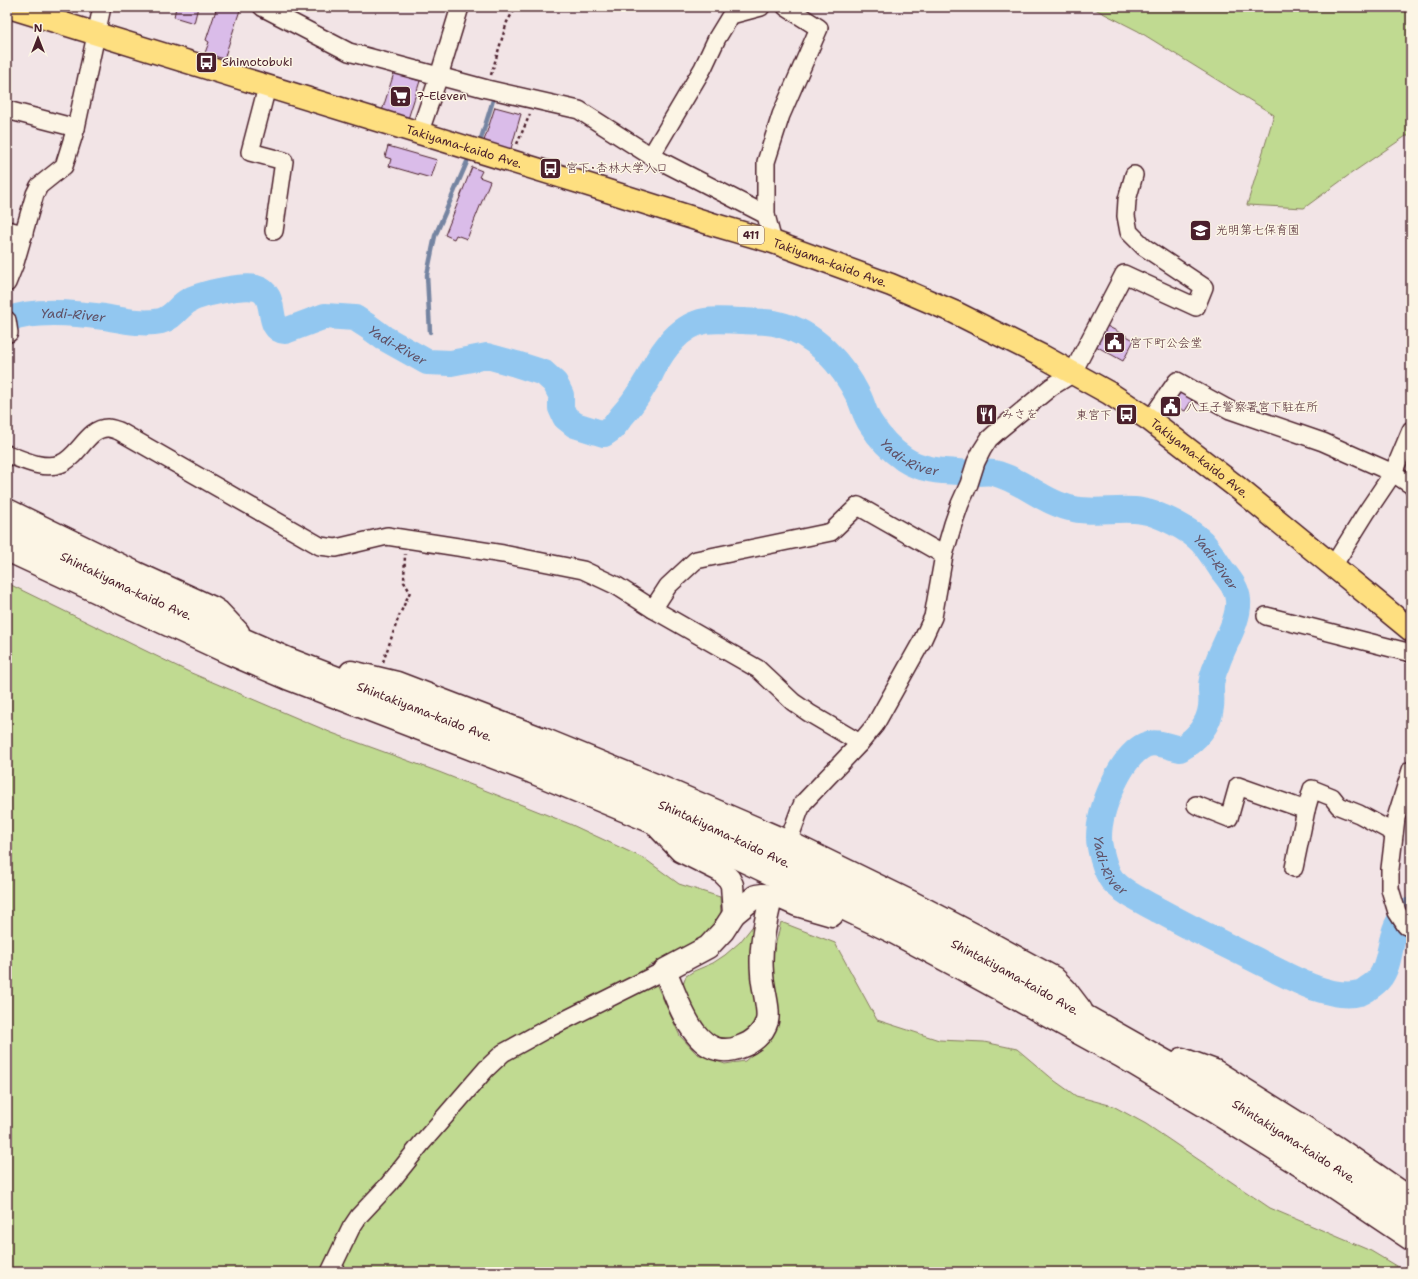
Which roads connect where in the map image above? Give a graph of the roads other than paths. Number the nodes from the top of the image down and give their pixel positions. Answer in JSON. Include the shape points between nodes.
{"nodes":[{"id":1,"x":9,"y":7,"type":"edge"},
{"id":2,"x":102,"y":7,"type":"edge"},
{"id":3,"x":262,"y":7,"type":"edge"},
{"id":4,"x":460,"y":7,"type":"edge"},
{"id":5,"x":761,"y":7,"type":"edge"},
{"id":6,"x":786,"y":7,"type":"edge"},
{"id":7,"x":97,"y":34,"type":"junction"},
{"id":8,"x":439,"y":76,"type":"junction"},
{"id":9,"x":267,"y":87,"type":"junction"},
{"id":10,"x":7,"y":110,"type":"edge"},
{"id":11,"x":76,"y":128,"type":"junction"},
{"id":12,"x":419,"y":134,"type":"junction"},
{"id":13,"x":650,"y":156,"type":"junction"},
{"id":14,"x":1134,"y":175,"type":"dead end"},
{"id":15,"x":766,"y":215,"type":"junction"},
{"id":16,"x":7,"y":230,"type":"edge"},
{"id":17,"x":274,"y":231,"type":"dead end"},
{"id":18,"x":24,"y":234,"type":"junction"},
{"id":19,"x":773,"y":242,"type":"junction"},
{"id":20,"x":7,"y":283,"type":"edge"},
{"id":21,"x":1072,"y":374,"type":"junction"},
{"id":22,"x":1150,"y":420,"type":"junction"},
{"id":23,"x":1411,"y":430,"type":"edge"},
{"id":24,"x":7,"y":454,"type":"edge"},
{"id":25,"x":1393,"y":473,"type":"junction"},
{"id":26,"x":1411,"y":486,"type":"edge"},
{"id":27,"x":7,"y":510,"type":"edge"},
{"id":28,"x":7,"y":530,"type":"edge"},
{"id":29,"x":7,"y":550,"type":"edge"},
{"id":30,"x":944,"y":555,"type":"junction"},
{"id":31,"x":1333,"y":566,"type":"junction"},
{"id":32,"x":653,"y":609,"type":"junction"},
{"id":33,"x":1266,"y":616,"type":"dead end"},
{"id":34,"x":1411,"y":630,"type":"edge"},
{"id":35,"x":245,"y":640,"type":"junction"},
{"id":36,"x":1411,"y":653,"type":"edge"},
{"id":37,"x":288,"y":659,"type":"junction"},
{"id":38,"x":860,"y":743,"type":"junction"},
{"id":39,"x":1411,"y":770,"type":"edge"},
{"id":40,"x":1196,"y":806,"type":"dead end"},
{"id":41,"x":1306,"y":810,"type":"junction"},
{"id":42,"x":654,"y":822,"type":"junction"},
{"id":43,"x":1394,"y":833,"type":"junction"},
{"id":44,"x":787,"y":846,"type":"junction"},
{"id":45,"x":1294,"y":868,"type":"dead end"},
{"id":46,"x":769,"y":907,"type":"dead end"},
{"id":47,"x":734,"y":914,"type":"junction"},
{"id":48,"x":1405,"y":922,"type":"edge"},
{"id":49,"x":893,"y":932,"type":"junction"},
{"id":50,"x":665,"y":970,"type":"junction"},
{"id":51,"x":1086,"y":1018,"type":"junction"},
{"id":52,"x":1407,"y":1219,"type":"edge"},
{"id":53,"x":330,"y":1272,"type":"edge"}],
"edges":[{"from":1,"to":7,"type":"highway","name":"Takiyama-kaido Ave.","number":"411"},
{"from":2,"to":7,"type":"street"},
{"from":3,"to":8,"type":"street","via":[[349,52]]},
{"from":4,"to":8,"type":"street"},
{"from":5,"to":13,"type":"street","via":[[731,15]]},
{"from":6,"to":15,"type":"street","via":[[819,28],[781,115],[766,162]]},
{"from":7,"to":9,"type":"highway","name":"Takiyama-kaido Ave.","number":"411"},
{"from":7,"to":11,"type":"street"},
{"from":8,"to":12,"type":"street"},
{"from":8,"to":13,"type":"street","via":[[579,110]]},
{"from":9,"to":12,"type":"highway","name":"Takiyama-kaido Ave.","number":"411"},
{"from":9,"to":17,"type":"street","via":[[250,152],[284,161]]},
{"from":10,"to":11,"type":"street"},
{"from":11,"to":18,"type":"street","via":[[64,166],[39,186],[35,194]]},
{"from":12,"to":19,"type":"highway","name":"Takiyama-kaido Ave.","number":"411"},
{"from":13,"to":15,"type":"street"},
{"from":14,"to":21,"type":"street","via":[[1127,200],[1129,232],[1144,247],[1204,287],[1196,307],[1124,274]]},
{"from":15,"to":19,"type":"street"},
{"from":16,"to":18,"type":"street"},
{"from":18,"to":20,"type":"street"},
{"from":19,"to":21,"type":"highway","name":"Takiyama-kaido Ave.","number":"411","via":[[891,285],[954,312]]},
{"from":21,"to":22,"type":"highway","name":"Takiyama-kaido Ave.","number":"411","via":[[1109,393]]},
{"from":21,"to":30,"type":"street","via":[[1051,387],[989,439],[976,462]]},
{"from":22,"to":25,"type":"street","via":[[1177,381],[1230,410],[1323,442]]},
{"from":22,"to":31,"type":"highway","name":"Takiyama-kaido Ave.","number":"411"},
{"from":23,"to":25,"type":"street"},
{"from":24,"to":32,"type":"street","via":[[46,466],[60,464],[70,458],[99,429],[108,428],[119,431],[320,546],[336,548],[387,536],[503,554],[583,570],[617,586]]},
{"from":25,"to":26,"type":"street"},
{"from":25,"to":31,"type":"street"},
{"from":27,"to":35,"type":"main road","via":[[213,608]]},
{"from":28,"to":35,"type":"main road","name":"Shintakiyama-kaido Ave.","via":[[133,591]]},
{"from":29,"to":42,"type":"main road","name":"Shintakiyama-kaido Ave.","via":[[287,678]]},
{"from":30,"to":32,"type":"street","via":[[858,506],[831,532],[696,560],[668,586]]},
{"from":30,"to":38,"type":"street","via":[[933,617],[875,725]]},
{"from":31,"to":34,"type":"highway","name":"Takiyama-kaido Ave.","number":"411"},
{"from":32,"to":38,"type":"street","via":[[758,669],[793,702]]},
{"from":33,"to":36,"type":"street"},
{"from":35,"to":37,"type":"main road","name":"Shintakiyama-kaido Ave."},
{"from":37,"to":44,"type":"main road","via":[[397,683],[665,789]]},
{"from":37,"to":51,"type":"main road","name":"Shintakiyama-kaido Ave.","via":[[674,810],[910,921],[995,965]]},
{"from":38,"to":44,"type":"street","via":[[803,803]]},
{"from":39,"to":43,"type":"street"},
{"from":40,"to":41,"type":"street","via":[[1229,818],[1238,786]]},
{"from":41,"to":43,"type":"street","via":[[1312,789],[1332,797],[1339,806]]},
{"from":41,"to":45,"type":"street"},
{"from":42,"to":47,"type":"main road","via":[[681,852],[721,871],[729,879],[732,885]]},
{"from":42,"to":49,"type":"main road","name":"Shintakiyama-kaido Ave.","via":[[727,853]]},
{"from":43,"to":48,"type":"street","via":[[1390,888]]},
{"from":44,"to":51,"type":"main road","via":[[913,903],[1054,978]]},
{"from":46,"to":50,"type":"main road","via":[[761,955],[767,1021],[749,1044],[723,1051],[709,1047],[689,1024]]},
{"from":47,"to":49,"type":"main road","via":[[756,896],[769,895]]},
{"from":47,"to":50,"type":"main road","via":[[708,947]]},
{"from":49,"to":52,"type":"main road","name":"Shintakiyama-kaido Ave.","via":[[1128,1060],[1314,1174]]},
{"from":50,"to":53,"type":"street","via":[[503,1053],[486,1069],[359,1216]]},
{"from":51,"to":52,"type":"main road","name":"Shintakiyama-kaido Ave.","via":[[1195,1078]]}]}
